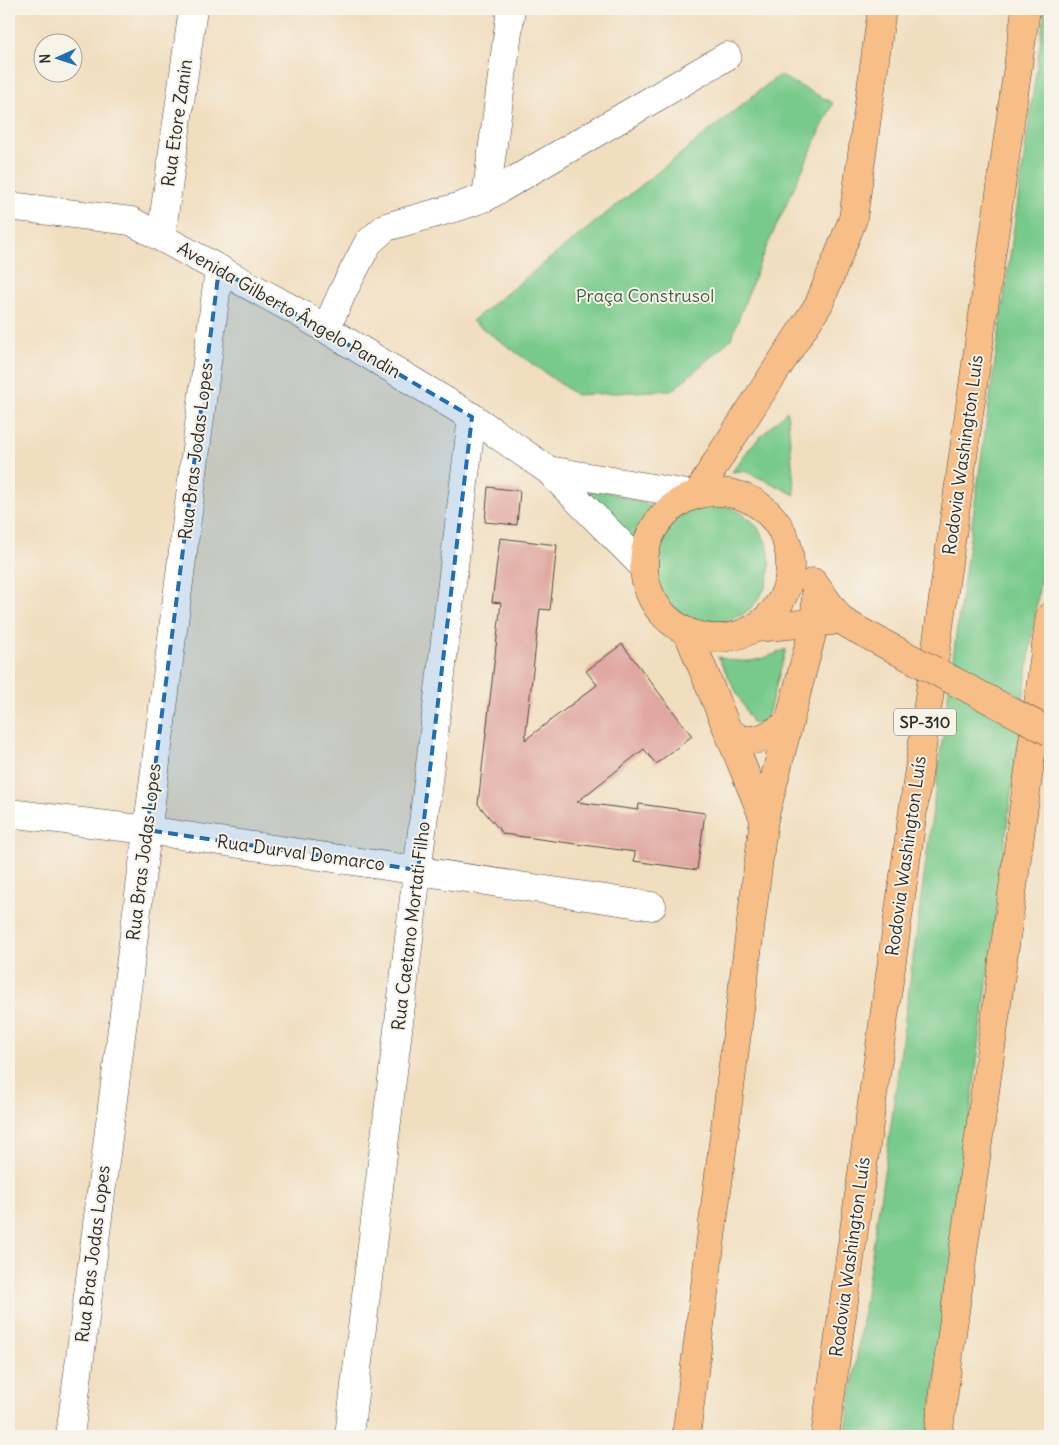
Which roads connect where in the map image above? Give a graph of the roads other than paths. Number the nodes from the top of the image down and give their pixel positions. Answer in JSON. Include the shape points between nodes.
{"nodes":[{"id":1,"x":193,"y":9,"type":"edge"},
{"id":2,"x":511,"y":9,"type":"edge"},
{"id":3,"x":882,"y":9,"type":"edge"},
{"id":4,"x":1026,"y":9,"type":"edge"},
{"id":5,"x":727,"y":56,"type":"dead end"},
{"id":6,"x":486,"y":197,"type":"junction"},
{"id":7,"x":9,"y":206,"type":"edge"},
{"id":8,"x":161,"y":237,"type":"junction"},
{"id":9,"x":219,"y":269,"type":"junction"},
{"id":10,"x":326,"y":329,"type":"junction"},
{"id":11,"x":472,"y":417,"type":"junction"},
{"id":12,"x":548,"y":470,"type":"junction"},
{"id":13,"x":696,"y":494,"type":"junction"},
{"id":14,"x":790,"y":553,"type":"junction"},
{"id":15,"x":644,"y":567,"type":"junction"},
{"id":16,"x":1050,"y":616,"type":"edge"},
{"id":17,"x":837,"y":624,"type":"junction"},
{"id":18,"x":756,"y":628,"type":"junction"},
{"id":19,"x":688,"y":633,"type":"junction"},
{"id":20,"x":788,"y":723,"type":"junction"},
{"id":21,"x":728,"y":731,"type":"junction"},
{"id":22,"x":1050,"y":732,"type":"edge"},
{"id":23,"x":9,"y":813,"type":"edge"},
{"id":24,"x":764,"y":819,"type":"junction"},
{"id":25,"x":147,"y":830,"type":"junction"},
{"id":26,"x":418,"y":870,"type":"junction"},
{"id":27,"x":652,"y":906,"type":"dead end"},
{"id":28,"x":70,"y":1436,"type":"edge"},
{"id":29,"x":348,"y":1436,"type":"edge"},
{"id":30,"x":686,"y":1436,"type":"edge"},
{"id":31,"x":825,"y":1436,"type":"edge"},
{"id":32,"x":938,"y":1436,"type":"edge"}],
"edges":[{"from":1,"to":8,"type":"street","name":"Rua Etore Zanin"},
{"from":2,"to":6,"type":"street"},
{"from":3,"to":13,"type":"main road","via":[[852,219],[819,304]]},
{"from":4,"to":31,"type":"main road","name":"Rodovia Washington Luís","number":"SP-310"},
{"from":5,"to":6,"type":"street"},
{"from":6,"to":10,"type":"street","via":[[386,226],[368,243]]},
{"from":7,"to":8,"type":"street","name":"Avenida Gilberto Ângelo Pandin","via":[[131,221]]},
{"from":8,"to":9,"type":"street","name":"Avenida Gilberto Ângelo Pandin"},
{"from":9,"to":10,"type":"street","name":"Avenida Gilberto Ângelo Pandin"},
{"from":9,"to":25,"type":"street","name":"Rua Bras Jodas Lopes"},
{"from":10,"to":11,"type":"street","name":"Avenida Gilberto Ângelo Pandin"},
{"from":11,"to":12,"type":"street","name":"Avenida Gilberto Ângelo Pandin"},
{"from":11,"to":26,"type":"street","name":"Rua Caetano Mortati Filho"},
{"from":12,"to":13,"type":"street","name":"Avenida Gilberto Ângelo Pandin"},
{"from":12,"to":15,"type":"street","name":"Avenida Gilberto Ângelo Pandin"},
{"from":13,"to":14,"type":"main road","via":[[723,491],[747,497],[767,510],[782,530]]},
{"from":13,"to":15,"type":"main road","via":[[679,502],[657,523],[649,537]]},
{"from":14,"to":17,"type":"main road","via":[[816,587]]},
{"from":14,"to":18,"type":"main road","via":[[788,588],[769,618]]},
{"from":15,"to":19,"type":"main road","via":[[647,588],[656,607],[670,622]]},
{"from":16,"to":32,"type":"main road"},
{"from":17,"to":18,"type":"main road"},
{"from":17,"to":20,"type":"main road"},
{"from":17,"to":22,"type":"main road","bridge":true},
{"from":18,"to":19,"type":"main road","via":[[740,636],[723,639]]},
{"from":19,"to":21,"type":"main road"},
{"from":20,"to":21,"type":"main road","via":[[765,737],[752,739],[743,739]]},
{"from":20,"to":24,"type":"main road"},
{"from":21,"to":24,"type":"main road"},
{"from":23,"to":25,"type":"street","name":"Rua Durval Domarco"},
{"from":24,"to":30,"type":"main road"},
{"from":25,"to":26,"type":"street","name":"Rua Durval Domarco"},
{"from":25,"to":28,"type":"street","name":"Rua Bras Jodas Lopes"},
{"from":26,"to":27,"type":"street","name":"Rua Durval Domarco"},
{"from":26,"to":29,"type":"street","name":"Rua Caetano Mortati Filho"}]}
